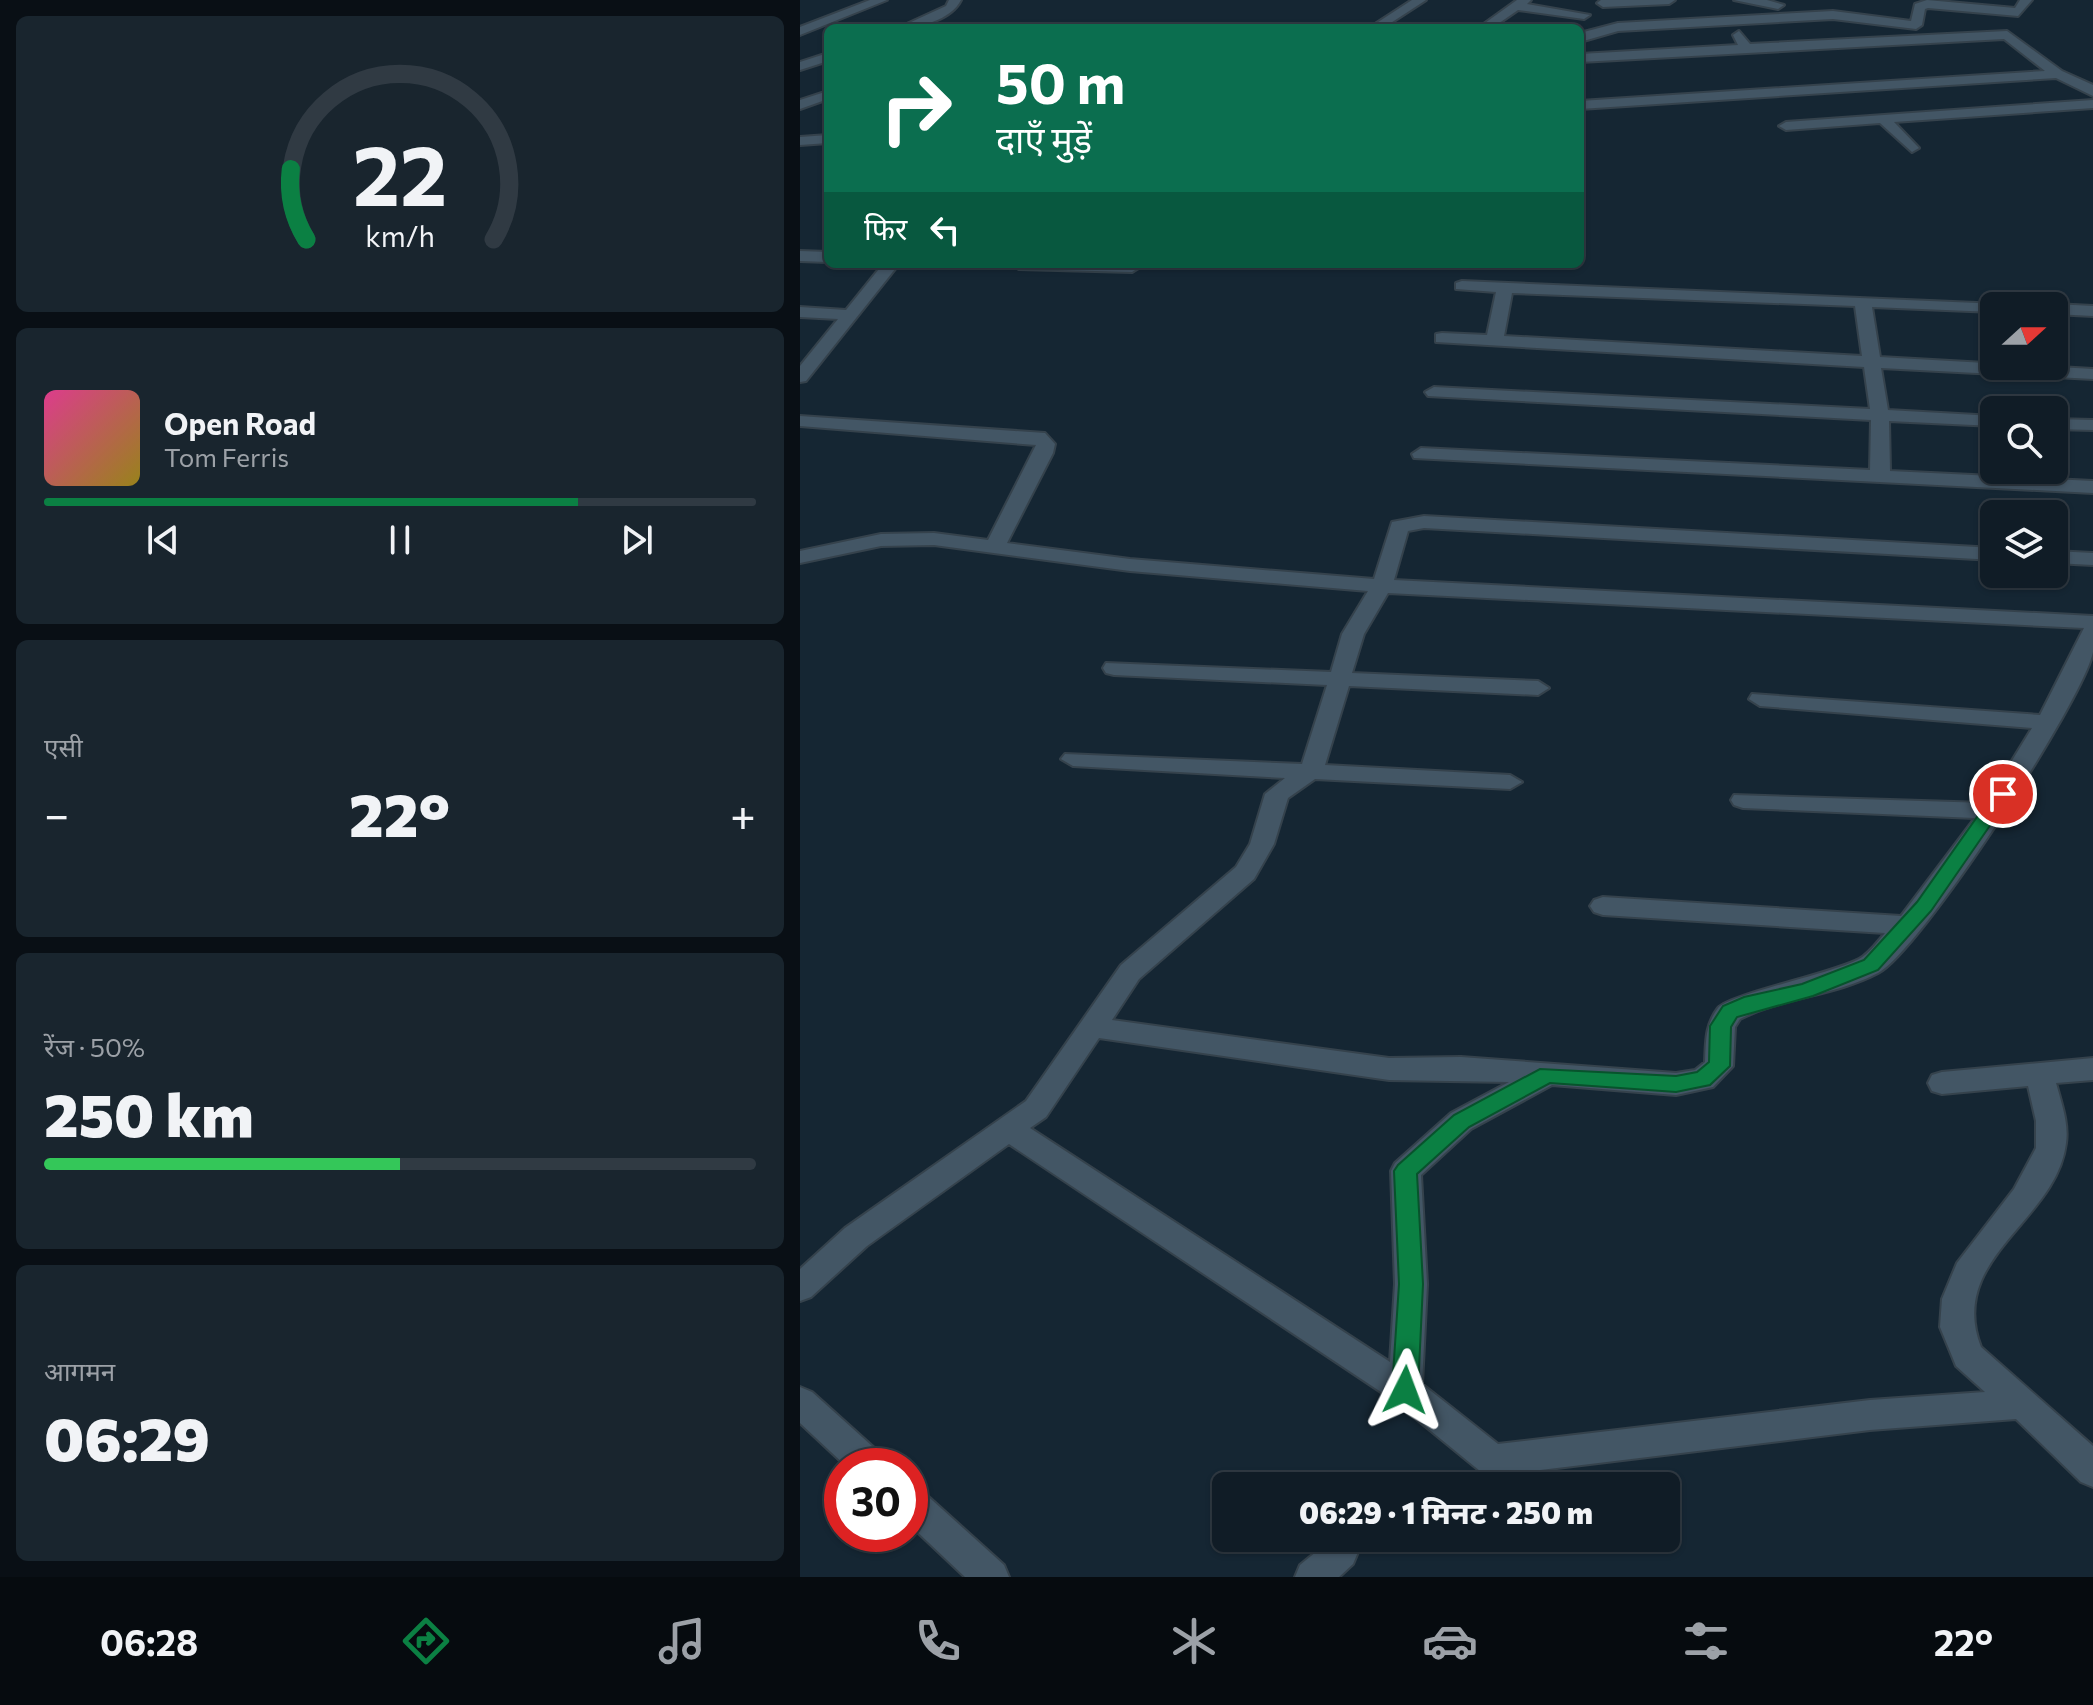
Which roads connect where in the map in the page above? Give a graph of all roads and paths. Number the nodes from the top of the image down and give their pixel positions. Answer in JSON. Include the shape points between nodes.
{"nodes":[{"id":1,"x":881,"y":0,"type":"edge"},
{"id":2,"x":955,"y":0,"type":"edge"},
{"id":3,"x":1420,"y":0,"type":"edge"},
{"id":4,"x":1669,"y":0,"type":"edge"},
{"id":5,"x":1740,"y":0,"type":"edge"},
{"id":6,"x":2026,"y":0,"type":"edge"},
{"id":7,"x":1605,"y":2,"type":"edge"},
{"id":8,"x":1521,"y":3,"type":"edge"},
{"id":9,"x":1778,"y":5,"type":"dead end"},
{"id":10,"x":2018,"y":12,"type":"junction"},
{"id":11,"x":1729,"y":21,"type":"junction"},
{"id":12,"x":1582,"y":22,"type":"edge"},
{"id":13,"x":913,"y":24,"type":"edge"},
{"id":14,"x":1381,"y":24,"type":"edge"},
{"id":15,"x":1490,"y":24,"type":"edge"},
{"id":16,"x":1916,"y":25,"type":"junction"},
{"id":17,"x":1597,"y":30,"type":"junction"},
{"id":18,"x":800,"y":31,"type":"edge"},
{"id":19,"x":2007,"y":35,"type":"junction"},
{"id":20,"x":1584,"y":36,"type":"edge"},
{"id":21,"x":800,"y":41,"type":"edge"},
{"id":22,"x":824,"y":48,"type":"edge"},
{"id":23,"x":1746,"y":48,"type":"junction"},
{"id":24,"x":824,"y":58,"type":"edge"},
{"id":25,"x":1584,"y":58,"type":"edge"},
{"id":26,"x":800,"y":66,"type":"edge"},
{"id":27,"x":2057,"y":74,"type":"junction"},
{"id":28,"x":2093,"y":92,"type":"edge"},
{"id":29,"x":824,"y":96,"type":"edge"},
{"id":30,"x":2093,"y":104,"type":"edge"},
{"id":31,"x":800,"y":105,"type":"edge"},
{"id":32,"x":1584,"y":105,"type":"edge"},
{"id":33,"x":1883,"y":119,"type":"junction"},
{"id":34,"x":1786,"y":126,"type":"dead end"},
{"id":35,"x":824,"y":139,"type":"edge"},
{"id":36,"x":800,"y":141,"type":"edge"},
{"id":37,"x":1912,"y":148,"type":"dead end"},
{"id":38,"x":824,"y":150,"type":"edge"},
{"id":39,"x":800,"y":151,"type":"edge"},
{"id":40,"x":800,"y":256,"type":"edge"},
{"id":41,"x":824,"y":257,"type":"edge"},
{"id":42,"x":888,"y":268,"type":"edge"},
{"id":43,"x":1462,"y":286,"type":"dead end"},
{"id":44,"x":1505,"y":289,"type":"junction"},
{"id":45,"x":1863,"y":302,"type":"junction"},
{"id":46,"x":1980,"y":306,"type":"edge"},
{"id":47,"x":2068,"y":310,"type":"edge"},
{"id":48,"x":2093,"y":311,"type":"edge"},
{"id":49,"x":800,"y":312,"type":"edge"},
{"id":50,"x":851,"y":315,"type":"junction"},
{"id":51,"x":1442,"y":338,"type":"dead end"},
{"id":52,"x":1494,"y":342,"type":"junction"},
{"id":53,"x":1870,"y":362,"type":"junction"},
{"id":54,"x":803,"y":367,"type":"edge"},
{"id":55,"x":2093,"y":374,"type":"edge"},
{"id":56,"x":1434,"y":392,"type":"dead end"},
{"id":57,"x":1880,"y":417,"type":"junction"},
{"id":58,"x":800,"y":421,"type":"edge"},
{"id":59,"x":1980,"y":421,"type":"edge"},
{"id":60,"x":2068,"y":424,"type":"edge"},
{"id":61,"x":2093,"y":425,"type":"edge"},
{"id":62,"x":1421,"y":454,"type":"dead end"},
{"id":63,"x":1880,"y":476,"type":"junction"},
{"id":64,"x":2093,"y":487,"type":"edge"},
{"id":65,"x":995,"y":546,"type":"junction"},
{"id":66,"x":1980,"y":553,"type":"edge"},
{"id":67,"x":800,"y":557,"type":"edge"},
{"id":68,"x":2068,"y":558,"type":"edge"},
{"id":69,"x":2093,"y":559,"type":"edge"},
{"id":70,"x":1382,"y":586,"type":"junction"},
{"id":71,"x":2093,"y":622,"type":"edge"},
{"id":72,"x":2093,"y":630,"type":"edge"},
{"id":73,"x":1114,"y":668,"type":"dead end"},
{"id":74,"x":1341,"y":676,"type":"junction"},
{"id":75,"x":1538,"y":688,"type":"dead end"},
{"id":76,"x":1760,"y":699,"type":"dead end"},
{"id":77,"x":2047,"y":722,"type":"junction"},
{"id":78,"x":1073,"y":759,"type":"dead end"},
{"id":79,"x":1312,"y":770,"type":"junction"},
{"id":80,"x":1510,"y":782,"type":"dead end"},
{"id":81,"x":1743,"y":800,"type":"dead end"},
{"id":82,"x":1993,"y":811,"type":"junction"},
{"id":83,"x":1603,"y":906,"type":"dead end"},
{"id":84,"x":1907,"y":925,"type":"junction"},
{"id":85,"x":1093,"y":1027,"type":"junction"},
{"id":86,"x":2093,"y":1069,"type":"edge"},
{"id":87,"x":1547,"y":1075,"type":"junction"},
{"id":88,"x":2040,"y":1076,"type":"junction"},
{"id":89,"x":1942,"y":1083,"type":"dead end"},
{"id":90,"x":1010,"y":1130,"type":"junction"},
{"id":91,"x":800,"y":1288,"type":"edge"},
{"id":92,"x":1405,"y":1390,"type":"junction"},
{"id":93,"x":800,"y":1402,"type":"edge"},
{"id":94,"x":2022,"y":1404,"type":"junction"},
{"id":95,"x":850,"y":1448,"type":"edge"},
{"id":96,"x":2093,"y":1471,"type":"edge"},
{"id":97,"x":928,"y":1519,"type":"edge"},
{"id":98,"x":1340,"y":1552,"type":"dead end"},
{"id":99,"x":991,"y":1577,"type":"edge"},
{"id":100,"x":1313,"y":1577,"type":"edge"}],
"edges":[{"from":1,"to":18,"type":"street"},
{"from":2,"to":13,"type":"street","via":[[951,8]]},
{"from":3,"to":14,"type":"street"},
{"from":4,"to":7,"type":"street"},
{"from":5,"to":9,"type":"street"},
{"from":6,"to":10,"type":"street"},
{"from":7,"to":12,"type":"street"},
{"from":8,"to":12,"type":"street"},
{"from":8,"to":15,"type":"street"},
{"from":10,"to":16,"type":"street","via":[[1927,4],[1919,7]]},
{"from":10,"to":19,"type":"street"},
{"from":11,"to":16,"type":"street","via":[[1833,15]]},
{"from":11,"to":17,"type":"street"},
{"from":11,"to":23,"type":"street"},
{"from":12,"to":17,"type":"street"},
{"from":16,"to":19,"type":"street"},
{"from":17,"to":20,"type":"street"},
{"from":19,"to":23,"type":"street"},
{"from":19,"to":27,"type":"street"},
{"from":21,"to":22,"type":"street"},
{"from":23,"to":25,"type":"street"},
{"from":24,"to":26,"type":"street"},
{"from":27,"to":28,"type":"street"},
{"from":27,"to":32,"type":"street"},
{"from":29,"to":31,"type":"street"},
{"from":30,"to":33,"type":"street"},
{"from":33,"to":34,"type":"street"},
{"from":33,"to":37,"type":"street"},
{"from":35,"to":36,"type":"street"},
{"from":38,"to":39,"type":"street"},
{"from":40,"to":41,"type":"street"},
{"from":42,"to":50,"type":"street"},
{"from":43,"to":44,"type":"street"},
{"from":44,"to":45,"type":"street"},
{"from":44,"to":52,"type":"street"},
{"from":45,"to":46,"type":"street"},
{"from":45,"to":53,"type":"street"},
{"from":47,"to":48,"type":"street"},
{"from":49,"to":50,"type":"street"},
{"from":50,"to":54,"type":"street"},
{"from":51,"to":52,"type":"street"},
{"from":52,"to":53,"type":"street"},
{"from":53,"to":55,"type":"street"},
{"from":53,"to":57,"type":"street"},
{"from":56,"to":57,"type":"street"},
{"from":57,"to":59,"type":"street"},
{"from":57,"to":63,"type":"street"},
{"from":58,"to":65,"type":"street","via":[[1038,437],[1046,444],[1044,453]]},
{"from":60,"to":61,"type":"street"},
{"from":62,"to":63,"type":"street"},
{"from":63,"to":64,"type":"street"},
{"from":65,"to":67,"type":"street","via":[[903,538]]},
{"from":65,"to":70,"type":"street","via":[[1130,565]]},
{"from":66,"to":70,"type":"street","via":[[1410,522],[1395,533]]},
{"from":68,"to":69,"type":"street"},
{"from":70,"to":71,"type":"street"},
{"from":70,"to":74,"type":"street","via":[[1353,634]]},
{"from":72,"to":77,"type":"street"},
{"from":73,"to":74,"type":"street"},
{"from":74,"to":75,"type":"street"},
{"from":74,"to":79,"type":"street"},
{"from":76,"to":77,"type":"street"},
{"from":77,"to":82,"type":"street"},
{"from":78,"to":79,"type":"street"},
{"from":79,"to":80,"type":"street"},
{"from":79,"to":85,"type":"street","via":[[1277,794],[1262,844],[1245,873],[1130,972]]},
{"from":81,"to":82,"type":"street"},
{"from":82,"to":84,"type":"street"},
{"from":83,"to":84,"type":"street"},
{"from":84,"to":87,"type":"street","via":[[1871,965],[1730,1012],[1721,1026],[1719,1066],[1703,1079],[1676,1084]]},
{"from":85,"to":87,"type":"street","via":[[1389,1069]]},
{"from":85,"to":90,"type":"street","via":[[1036,1109]]},
{"from":86,"to":88,"type":"street"},
{"from":87,"to":92,"type":"street","via":[[1461,1121],[1406,1171],[1411,1284]]},
{"from":88,"to":89,"type":"street"},
{"from":88,"to":94,"type":"street","via":[[2052,1127],[2051,1147],[2041,1173],[1974,1261],[1955,1323],[1957,1339],[1968,1356]]},
{"from":90,"to":91,"type":"street","via":[[856,1237]]},
{"from":90,"to":92,"type":"street"},
{"from":92,"to":94,"type":"street","via":[[1492,1460],[1870,1415]]},
{"from":93,"to":95,"type":"street"},
{"from":94,"to":96,"type":"street"},
{"from":97,"to":99,"type":"street"},
{"from":98,"to":100,"type":"street"}]}
